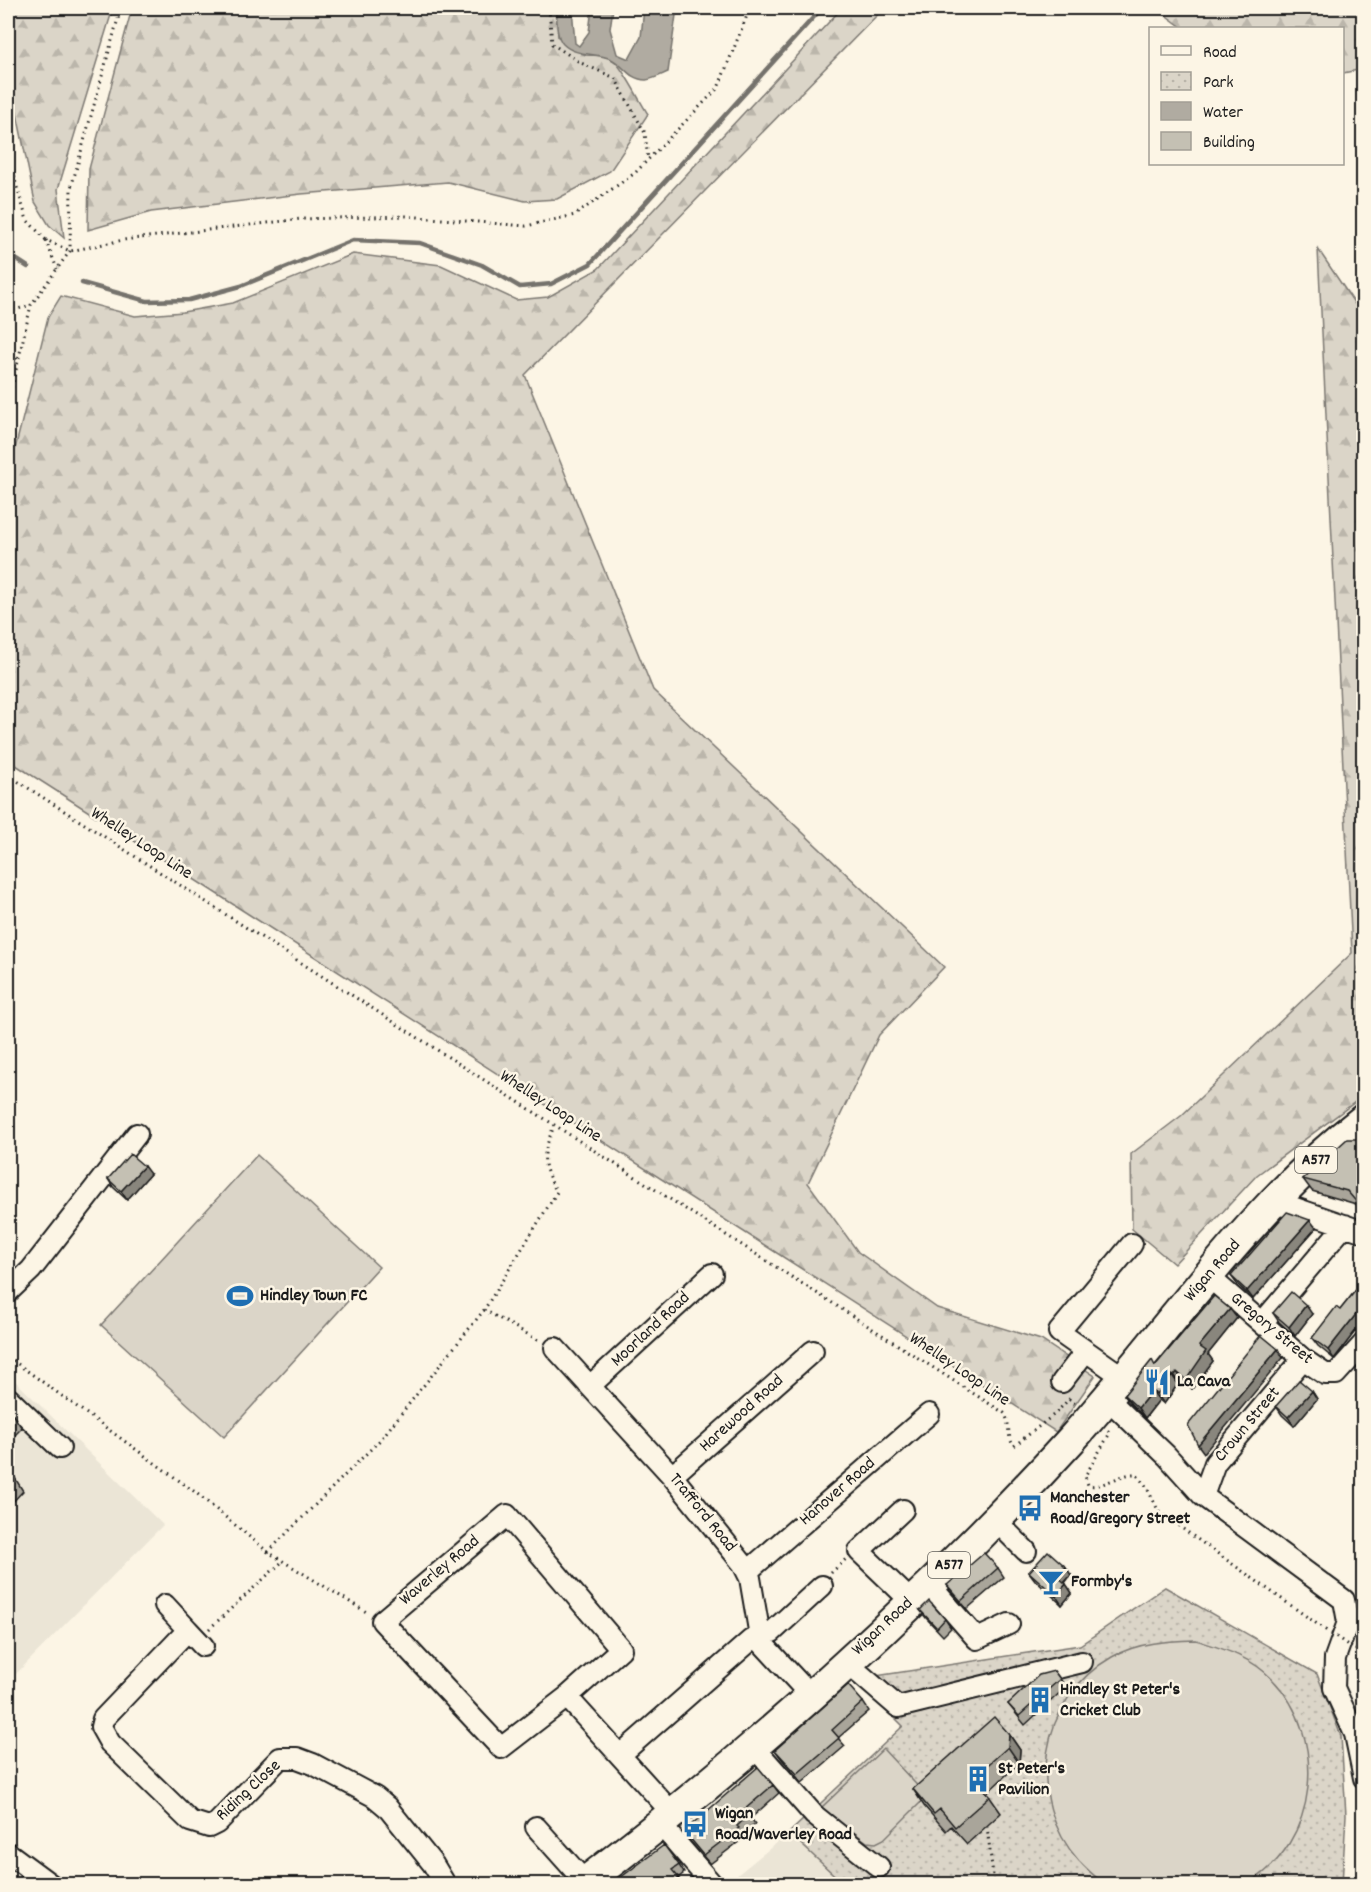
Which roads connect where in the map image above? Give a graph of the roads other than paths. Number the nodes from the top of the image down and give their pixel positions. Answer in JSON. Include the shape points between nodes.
{"nodes":[{"id":1,"x":1362,"y":1124,"type":"edge"},
{"id":2,"x":137,"y":1134,"type":"dead end"},
{"id":3,"x":1273,"y":1204,"type":"junction"},
{"id":4,"x":1354,"y":1229,"type":"edge"},
{"id":5,"x":1132,"y":1244,"type":"dead end"},
{"id":6,"x":710,"y":1273,"type":"dead end"},
{"id":7,"x":1208,"y":1276,"type":"junction"},
{"id":8,"x":8,"y":1292,"type":"edge"},
{"id":9,"x":1262,"y":1323,"type":"junction"},
{"id":10,"x":1364,"y":1343,"type":"edge"},
{"id":11,"x":555,"y":1348,"type":"road end"},
{"id":12,"x":812,"y":1350,"type":"dead end"},
{"id":13,"x":1085,"y":1352,"type":"junction"},
{"id":14,"x":1303,"y":1359,"type":"junction"},
{"id":15,"x":1062,"y":1382,"type":"dead end"},
{"id":16,"x":591,"y":1385,"type":"junction"},
{"id":17,"x":1115,"y":1388,"type":"junction"},
{"id":18,"x":8,"y":1398,"type":"edge"},
{"id":19,"x":931,"y":1415,"type":"dead end"},
{"id":20,"x":60,"y":1448,"type":"dead end"},
{"id":21,"x":672,"y":1476,"type":"junction"},
{"id":22,"x":1203,"y":1496,"type":"junction"},
{"id":23,"x":903,"y":1510,"type":"dead end"},
{"id":24,"x":995,"y":1520,"type":"junction"},
{"id":25,"x":1026,"y":1551,"type":"dead end"},
{"id":26,"x":748,"y":1571,"type":"junction"},
{"id":27,"x":822,"y":1586,"type":"road end"},
{"id":28,"x":920,"y":1593,"type":"junction"},
{"id":29,"x":165,"y":1605,"type":"dead end"},
{"id":30,"x":1009,"y":1624,"type":"dead end"},
{"id":31,"x":759,"y":1637,"type":"junction"},
{"id":32,"x":846,"y":1662,"type":"junction"},
{"id":33,"x":1082,"y":1662,"type":"dead end"},
{"id":34,"x":567,"y":1697,"type":"junction"},
{"id":35,"x":812,"y":1697,"type":"junction"},
{"id":36,"x":754,"y":1747,"type":"junction"},
{"id":37,"x":620,"y":1755,"type":"junction"},
{"id":38,"x":1364,"y":1778,"type":"edge"},
{"id":39,"x":667,"y":1820,"type":"junction"},
{"id":40,"x":536,"y":1827,"type":"dead end"},
{"id":41,"x":8,"y":1853,"type":"edge"},
{"id":42,"x":879,"y":1867,"type":"dead end"},
{"id":43,"x":50,"y":1884,"type":"edge"},
{"id":44,"x":445,"y":1884,"type":"edge"},
{"id":45,"x":584,"y":1884,"type":"edge"},
{"id":46,"x":712,"y":1884,"type":"edge"}],
"edges":[{"from":1,"to":3,"type":"highway","number":"A577","via":[[1311,1165]]},
{"from":2,"to":8,"type":"street","via":[[31,1270]]},
{"from":3,"to":4,"type":"street"},
{"from":3,"to":7,"type":"highway","name":"Wigan Road","number":"A577"},
{"from":4,"to":9,"type":"street"},
{"from":5,"to":13,"type":"street","via":[[1059,1332]]},
{"from":6,"to":16,"type":"street","name":"Moorland Road"},
{"from":7,"to":9,"type":"street","name":"Gregory Street"},
{"from":7,"to":17,"type":"highway","name":"Wigan Road","number":"A577"},
{"from":9,"to":14,"type":"street","name":"Gregory Street"},
{"from":10,"to":14,"type":"street","name":"Gregory Street","via":[[1336,1374],[1325,1374]]},
{"from":11,"to":16,"type":"street","name":"Trafford Road"},
{"from":12,"to":21,"type":"street","name":"Harewood Road"},
{"from":13,"to":15,"type":"street"},
{"from":13,"to":17,"type":"street"},
{"from":14,"to":22,"type":"street","name":"Crown Street","via":[[1215,1463]]},
{"from":16,"to":21,"type":"street","name":"Trafford Road"},
{"from":17,"to":22,"type":"street"},
{"from":17,"to":24,"type":"highway","name":"Wigan Road","number":"A577"},
{"from":18,"to":20,"type":"street"},
{"from":19,"to":26,"type":"street","name":"Hanover Road"},
{"from":21,"to":26,"type":"street","name":"Trafford Road"},
{"from":22,"to":38,"type":"street","via":[[1344,1600],[1348,1622],[1335,1658],[1334,1688],[1355,1734]]},
{"from":23,"to":28,"type":"street","via":[[859,1551]]},
{"from":24,"to":25,"type":"street"},
{"from":24,"to":28,"type":"highway","name":"Wigan Road","number":"A577"},
{"from":26,"to":31,"type":"street","name":"Trafford Road"},
{"from":27,"to":31,"type":"street","via":[[772,1632]]},
{"from":28,"to":30,"type":"street","via":[[977,1639]]},
{"from":28,"to":32,"type":"highway","name":"Wigan Road","number":"A577"},
{"from":29,"to":44,"type":"street","name":"Riding Close","via":[[196,1639],[103,1719],[101,1727],[110,1743],[190,1821],[209,1827],[280,1758],[297,1758],[313,1764],[387,1807]]},
{"from":31,"to":35,"type":"street","name":"Trafford Road"},
{"from":31,"to":37,"type":"street"},
{"from":32,"to":33,"type":"street","via":[[898,1707]]},
{"from":32,"to":35,"type":"highway","name":"Wigan Road","number":"A577"},
{"from":34,"to":34,"type":"street","name":"Waverley Road","via":[[621,1649],[507,1515],[382,1621],[501,1748]]},
{"from":34,"to":37,"type":"street"},
{"from":35,"to":36,"type":"highway","name":"Wigan Road","number":"A577"},
{"from":36,"to":39,"type":"highway","name":"Wigan Road","number":"A577"},
{"from":36,"to":42,"type":"street","via":[[814,1815]]},
{"from":37,"to":39,"type":"street"},
{"from":39,"to":45,"type":"highway","name":"Wigan Road","number":"A577"},
{"from":39,"to":46,"type":"street"},
{"from":40,"to":45,"type":"street"},
{"from":41,"to":43,"type":"street"}]}
